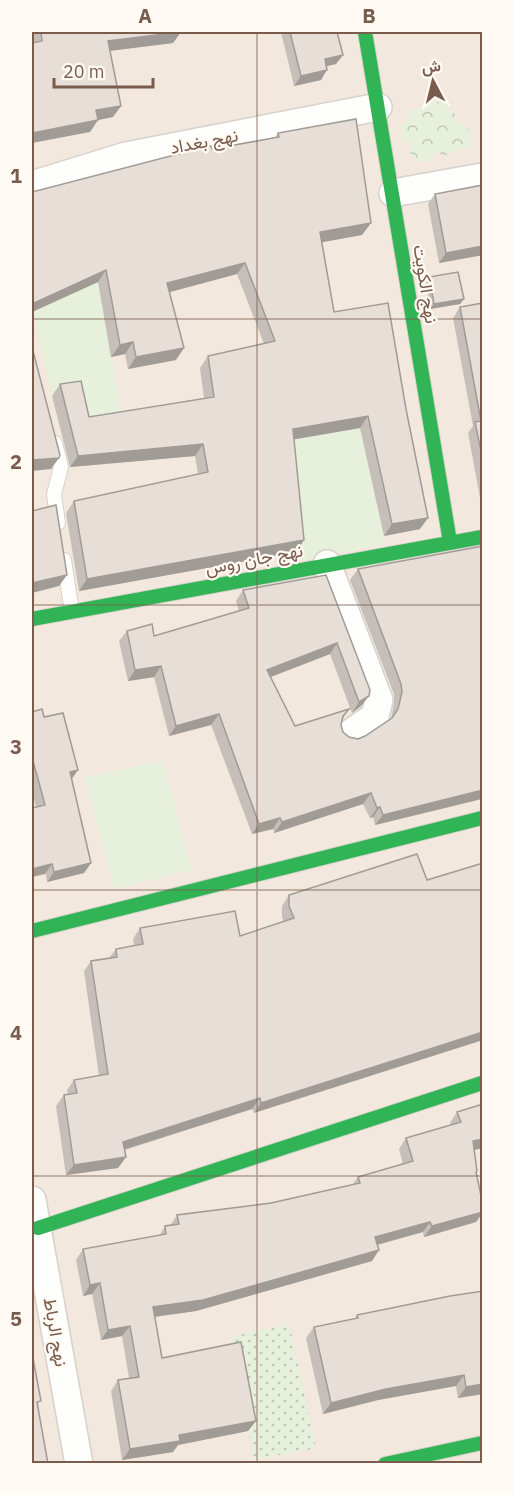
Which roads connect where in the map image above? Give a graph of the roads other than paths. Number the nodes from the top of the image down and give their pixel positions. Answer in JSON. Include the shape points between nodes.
{"nodes":[{"id":1,"x":365,"y":32,"type":"edge"},
{"id":2,"x":378,"y":106,"type":"junction"},
{"id":3,"x":483,"y":177,"type":"edge"},
{"id":4,"x":32,"y":185,"type":"edge"},
{"id":5,"x":393,"y":193,"type":"junction"},
{"id":6,"x":53,"y":434,"type":"edge"},
{"id":7,"x":483,"y":537,"type":"edge"},
{"id":8,"x":450,"y":542,"type":"junction"},
{"id":9,"x":327,"y":564,"type":"junction"},
{"id":10,"x":72,"y":612,"type":"junction"},
{"id":11,"x":32,"y":619,"type":"edge"},
{"id":12,"x":349,"y":734,"type":"edge"},
{"id":13,"x":483,"y":818,"type":"edge"},
{"id":14,"x":32,"y":931,"type":"edge"},
{"id":15,"x":483,"y":1083,"type":"edge"},
{"id":16,"x":32,"y":1200,"type":"edge"},
{"id":17,"x":38,"y":1228,"type":"junction"},
{"id":18,"x":483,"y":1443,"type":"edge"},
{"id":19,"x":79,"y":1464,"type":"edge"},
{"id":20,"x":385,"y":1464,"type":"edge"}],
"edges":[{"from":1,"to":2,"type":"street","name":"نهج الكويت"},
{"from":2,"to":4,"type":"street","name":"نهج بغداد","via":[[126,156]]},
{"from":2,"to":5,"type":"street","name":"نهج الكويت"},
{"from":3,"to":5,"type":"street"},
{"from":5,"to":8,"type":"street","name":"نهج الكويت"},
{"from":6,"to":10,"type":"lane","via":[[61,467],[54,494]]},
{"from":7,"to":8,"type":"street","name":"نهج جان روس"},
{"from":8,"to":9,"type":"street","name":"نهج جان روس"},
{"from":9,"to":10,"type":"street","name":"نهج جان روس"},
{"from":9,"to":12,"type":"street","via":[[379,700],[375,716]]},
{"from":10,"to":11,"type":"street","name":"نهج جان روس"},
{"from":13,"to":14,"type":"street"},
{"from":15,"to":17,"type":"street"},
{"from":16,"to":17,"type":"street","name":"نهج الرباط"},
{"from":17,"to":19,"type":"street","name":"نهج الرباط"},
{"from":18,"to":20,"type":"street"}]}
